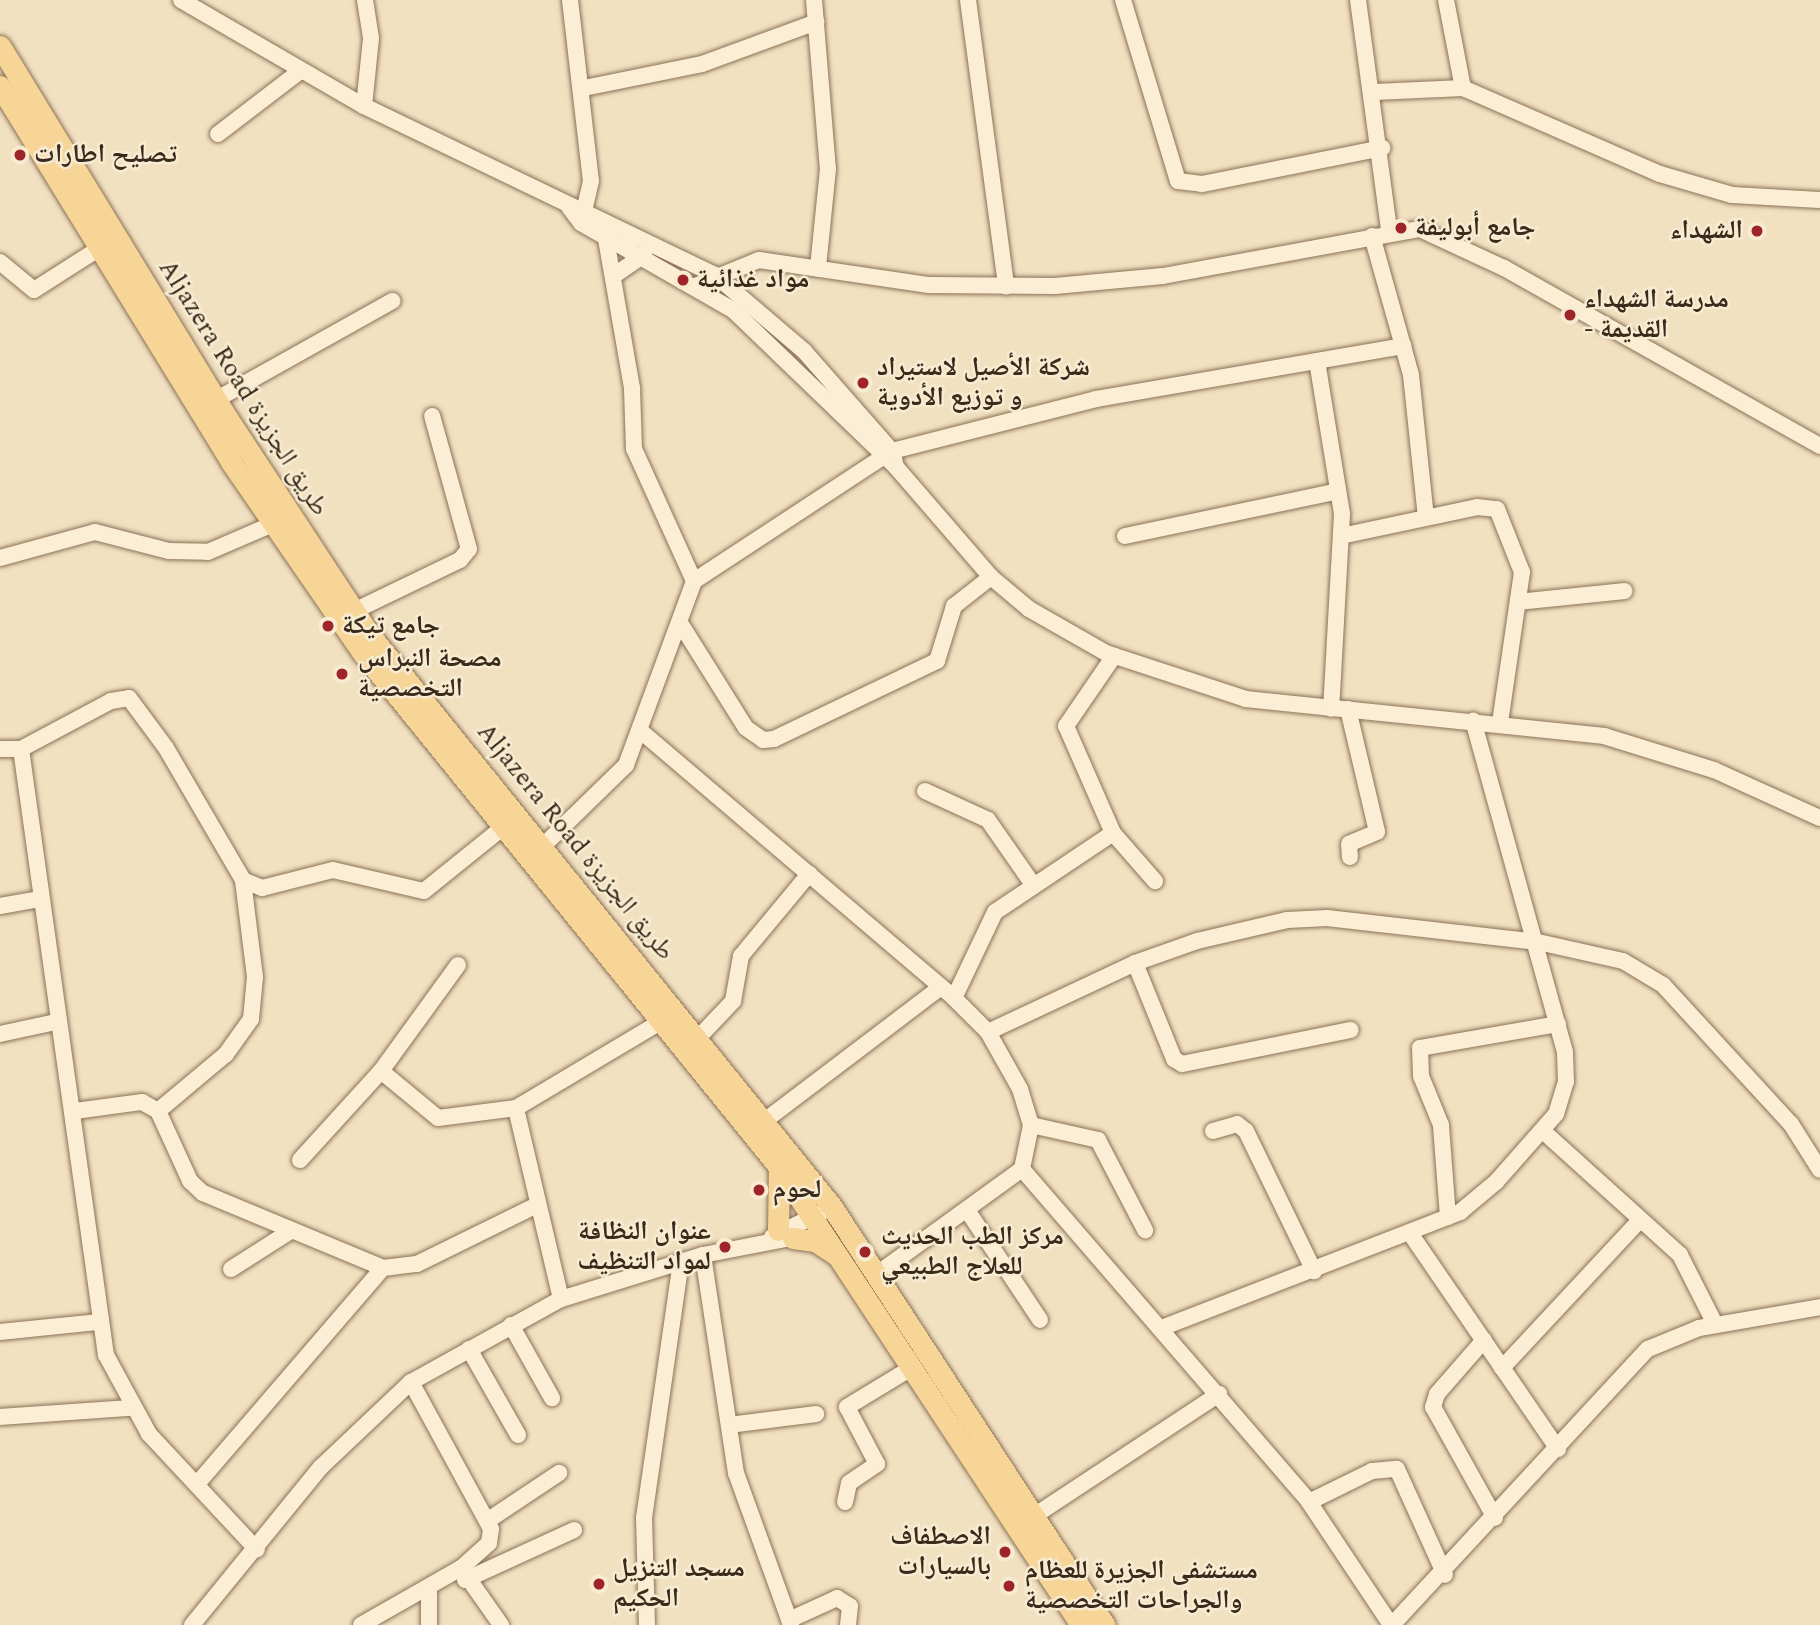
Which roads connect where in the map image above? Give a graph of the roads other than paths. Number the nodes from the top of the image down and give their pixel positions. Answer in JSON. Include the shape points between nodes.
{"nodes":[{"id":1,"x":181,"y":0,"type":"edge"},
{"id":2,"x":365,"y":0,"type":"edge"},
{"id":3,"x":570,"y":0,"type":"edge"},
{"id":4,"x":814,"y":0,"type":"edge"},
{"id":5,"x":1123,"y":0,"type":"edge"},
{"id":6,"x":1358,"y":0,"type":"edge"},
{"id":7,"x":972,"y":1,"type":"edge"},
{"id":8,"x":1449,"y":1,"type":"edge"},
{"id":9,"x":817,"y":22,"type":"junction"},
{"id":10,"x":0,"y":46,"type":"edge"},
{"id":11,"x":300,"y":71,"type":"junction"},
{"id":12,"x":0,"y":86,"type":"edge"},
{"id":13,"x":584,"y":88,"type":"junction"},
{"id":14,"x":1462,"y":88,"type":"junction"},
{"id":15,"x":1375,"y":92,"type":"junction"},
{"id":16,"x":364,"y":106,"type":"junction"},
{"id":17,"x":218,"y":134,"type":"dead end"},
{"id":18,"x":1382,"y":148,"type":"junction"},
{"id":19,"x":1820,"y":200,"type":"edge"},
{"id":20,"x":584,"y":215,"type":"junction"},
{"id":21,"x":1390,"y":230,"type":"junction"},
{"id":22,"x":605,"y":234,"type":"junction"},
{"id":23,"x":1372,"y":236,"type":"junction"},
{"id":24,"x":100,"y":248,"type":"junction"},
{"id":25,"x":644,"y":255,"type":"junction"},
{"id":26,"x":0,"y":262,"type":"edge"},
{"id":27,"x":818,"y":268,"type":"junction"},
{"id":28,"x":616,"y":274,"type":"junction"},
{"id":29,"x":715,"y":275,"type":"junction"},
{"id":30,"x":698,"y":285,"type":"junction"},
{"id":31,"x":1006,"y":286,"type":"junction"},
{"id":32,"x":392,"y":300,"type":"dead end"},
{"id":33,"x":1403,"y":346,"type":"junction"},
{"id":34,"x":1317,"y":361,"type":"junction"},
{"id":35,"x":217,"y":399,"type":"junction"},
{"id":36,"x":432,"y":416,"type":"dead end"},
{"id":37,"x":1820,"y":446,"type":"edge"},
{"id":38,"x":889,"y":458,"type":"junction"},
{"id":39,"x":1338,"y":491,"type":"junction"},
{"id":40,"x":1426,"y":517,"type":"junction"},
{"id":41,"x":273,"y":524,"type":"junction"},
{"id":42,"x":1125,"y":536,"type":"dead end"},
{"id":43,"x":1342,"y":536,"type":"junction"},
{"id":44,"x":0,"y":558,"type":"edge"},
{"id":45,"x":991,"y":577,"type":"junction"},
{"id":46,"x":694,"y":581,"type":"junction"},
{"id":47,"x":1624,"y":591,"type":"dead end"},
{"id":48,"x":1518,"y":602,"type":"junction"},
{"id":49,"x":354,"y":611,"type":"junction"},
{"id":50,"x":682,"y":626,"type":"junction"},
{"id":51,"x":1114,"y":656,"type":"junction"},
{"id":52,"x":1331,"y":709,"type":"junction"},
{"id":53,"x":1348,"y":709,"type":"junction"},
{"id":54,"x":1473,"y":721,"type":"junction"},
{"id":55,"x":1500,"y":722,"type":"junction"},
{"id":56,"x":643,"y":733,"type":"junction"},
{"id":57,"x":0,"y":749,"type":"edge"},
{"id":58,"x":22,"y":749,"type":"junction"},
{"id":59,"x":925,"y":791,"type":"dead end"},
{"id":60,"x":1820,"y":818,"type":"edge"},
{"id":61,"x":502,"y":828,"type":"junction"},
{"id":62,"x":1113,"y":833,"type":"junction"},
{"id":63,"x":542,"y":847,"type":"junction"},
{"id":64,"x":1350,"y":857,"type":"dead end"},
{"id":65,"x":809,"y":874,"type":"junction"},
{"id":66,"x":243,"y":880,"type":"junction"},
{"id":67,"x":1155,"y":881,"type":"dead end"},
{"id":68,"x":1034,"y":886,"type":"junction"},
{"id":69,"x":40,"y":899,"type":"junction"},
{"id":70,"x":0,"y":906,"type":"edge"},
{"id":71,"x":1538,"y":942,"type":"junction"},
{"id":72,"x":1135,"y":963,"type":"junction"},
{"id":73,"x":458,"y":965,"type":"dead end"},
{"id":74,"x":948,"y":993,"type":"junction"},
{"id":75,"x":662,"y":1021,"type":"junction"},
{"id":76,"x":57,"y":1022,"type":"junction"},
{"id":77,"x":1558,"y":1024,"type":"junction"},
{"id":78,"x":1351,"y":1031,"type":"dead end"},
{"id":79,"x":988,"y":1032,"type":"junction"},
{"id":80,"x":0,"y":1034,"type":"edge"},
{"id":81,"x":699,"y":1037,"type":"junction"},
{"id":82,"x":381,"y":1071,"type":"junction"},
{"id":83,"x":516,"y":1108,"type":"junction"},
{"id":84,"x":75,"y":1111,"type":"junction"},
{"id":85,"x":158,"y":1111,"type":"junction"},
{"id":86,"x":767,"y":1119,"type":"junction"},
{"id":87,"x":1031,"y":1125,"type":"junction"},
{"id":88,"x":1213,"y":1131,"type":"dead end"},
{"id":89,"x":1544,"y":1132,"type":"junction"},
{"id":90,"x":300,"y":1160,"type":"dead end"},
{"id":91,"x":779,"y":1167,"type":"junction"},
{"id":92,"x":1022,"y":1169,"type":"junction"},
{"id":93,"x":1820,"y":1170,"type":"edge"},
{"id":94,"x":537,"y":1206,"type":"junction"},
{"id":95,"x":967,"y":1210,"type":"junction"},
{"id":96,"x":827,"y":1217,"type":"junction"},
{"id":97,"x":1448,"y":1217,"type":"junction"},
{"id":98,"x":1640,"y":1220,"type":"junction"},
{"id":99,"x":292,"y":1230,"type":"junction"},
{"id":100,"x":1145,"y":1230,"type":"dead end"},
{"id":101,"x":1410,"y":1233,"type":"junction"},
{"id":102,"x":780,"y":1236,"type":"junction"},
{"id":103,"x":703,"y":1255,"type":"junction"},
{"id":104,"x":841,"y":1258,"type":"junction"},
{"id":105,"x":681,"y":1261,"type":"junction"},
{"id":106,"x":383,"y":1268,"type":"junction"},
{"id":107,"x":231,"y":1269,"type":"dead end"},
{"id":108,"x":1314,"y":1271,"type":"junction"},
{"id":109,"x":877,"y":1274,"type":"junction"},
{"id":110,"x":561,"y":1299,"type":"junction"},
{"id":111,"x":1820,"y":1307,"type":"edge"},
{"id":112,"x":1040,"y":1320,"type":"dead end"},
{"id":113,"x":99,"y":1322,"type":"junction"},
{"id":114,"x":1715,"y":1324,"type":"junction"},
{"id":115,"x":511,"y":1325,"type":"junction"},
{"id":116,"x":1164,"y":1327,"type":"junction"},
{"id":117,"x":0,"y":1332,"type":"edge"},
{"id":118,"x":1484,"y":1340,"type":"junction"},
{"id":119,"x":469,"y":1349,"type":"junction"},
{"id":120,"x":912,"y":1367,"type":"junction"},
{"id":121,"x":1502,"y":1367,"type":"junction"},
{"id":122,"x":411,"y":1382,"type":"junction"},
{"id":123,"x":1219,"y":1394,"type":"junction"},
{"id":124,"x":552,"y":1398,"type":"dead end"},
{"id":125,"x":130,"y":1408,"type":"junction"},
{"id":126,"x":816,"y":1414,"type":"dead end"},
{"id":127,"x":0,"y":1417,"type":"edge"},
{"id":128,"x":729,"y":1424,"type":"junction"},
{"id":129,"x":518,"y":1435,"type":"dead end"},
{"id":130,"x":1558,"y":1449,"type":"junction"},
{"id":131,"x":559,"y":1474,"type":"dead end"},
{"id":132,"x":197,"y":1484,"type":"junction"},
{"id":133,"x":845,"y":1502,"type":"dead end"},
{"id":134,"x":1309,"y":1502,"type":"junction"},
{"id":135,"x":1034,"y":1516,"type":"junction"},
{"id":136,"x":1495,"y":1518,"type":"junction"},
{"id":137,"x":487,"y":1521,"type":"junction"},
{"id":138,"x":574,"y":1530,"type":"dead end"},
{"id":139,"x":257,"y":1550,"type":"junction"},
{"id":140,"x":463,"y":1574,"type":"junction"},
{"id":141,"x":1445,"y":1575,"type":"junction"},
{"id":142,"x":429,"y":1589,"type":"junction"},
{"id":143,"x":790,"y":1622,"type":"edge"},
{"id":144,"x":192,"y":1625,"type":"edge"},
{"id":145,"x":361,"y":1625,"type":"edge"},
{"id":146,"x":429,"y":1625,"type":"edge"},
{"id":147,"x":500,"y":1625,"type":"edge"},
{"id":148,"x":647,"y":1625,"type":"edge"},
{"id":149,"x":848,"y":1625,"type":"edge"},
{"id":150,"x":1081,"y":1625,"type":"edge"},
{"id":151,"x":1104,"y":1625,"type":"edge"},
{"id":152,"x":1392,"y":1625,"type":"edge"}],
"edges":[{"from":1,"to":11,"type":"street"},
{"from":2,"to":16,"type":"street","via":[[371,38]]},
{"from":3,"to":13,"type":"street"},
{"from":4,"to":9,"type":"street"},
{"from":5,"to":18,"type":"street","via":[[1178,181],[1202,184]]},
{"from":6,"to":15,"type":"street"},
{"from":7,"to":31,"type":"street"},
{"from":8,"to":14,"type":"street"},
{"from":9,"to":13,"type":"street","via":[[702,64]]},
{"from":9,"to":27,"type":"street","via":[[828,169]]},
{"from":10,"to":35,"type":"main road","name":"Aljazera Road طريق الجزيزة"},
{"from":11,"to":16,"type":"street"},
{"from":11,"to":17,"type":"street"},
{"from":12,"to":24,"type":"main road","name":"Aljazera Road طريق الجزيزة"},
{"from":13,"to":20,"type":"street","via":[[591,181]]},
{"from":14,"to":15,"type":"street"},
{"from":14,"to":19,"type":"street","via":[[1660,174],[1732,195]]},
{"from":15,"to":18,"type":"street"},
{"from":16,"to":20,"type":"street"},
{"from":18,"to":21,"type":"street"},
{"from":20,"to":22,"type":"street"},
{"from":20,"to":29,"type":"street"},
{"from":21,"to":23,"type":"street"},
{"from":21,"to":37,"type":"street","via":[[1420,229],[1504,268]]},
{"from":22,"to":25,"type":"street"},
{"from":22,"to":28,"type":"street"},
{"from":23,"to":31,"type":"street","via":[[1163,276]]},
{"from":23,"to":33,"type":"street"},
{"from":24,"to":26,"type":"street","via":[[34,290]]},
{"from":24,"to":41,"type":"main road","name":"Aljazera Road طريق الجزيزة"},
{"from":25,"to":28,"type":"street"},
{"from":25,"to":30,"type":"street"},
{"from":27,"to":29,"type":"street","via":[[759,260]]},
{"from":27,"to":31,"type":"street","via":[[929,285]]},
{"from":28,"to":46,"type":"street","via":[[634,449]]},
{"from":29,"to":30,"type":"street"},
{"from":29,"to":38,"type":"street","via":[[804,351]]},
{"from":30,"to":38,"type":"street","via":[[780,350]]},
{"from":32,"to":35,"type":"street"},
{"from":33,"to":34,"type":"street"},
{"from":33,"to":40,"type":"street"},
{"from":34,"to":38,"type":"street","via":[[1096,399]]},
{"from":34,"to":39,"type":"street"},
{"from":35,"to":49,"type":"main road","name":"Aljazera Road طريق الجزيزة"},
{"from":36,"to":49,"type":"street","via":[[469,549],[460,560]]},
{"from":38,"to":45,"type":"street"},
{"from":38,"to":46,"type":"street"},
{"from":39,"to":42,"type":"street"},
{"from":39,"to":43,"type":"street"},
{"from":40,"to":43,"type":"street"},
{"from":40,"to":48,"type":"street","via":[[1497,509],[1522,572]]},
{"from":41,"to":44,"type":"street","via":[[208,552],[169,551],[95,532]]},
{"from":41,"to":61,"type":"main road","name":"Aljazera Road طريق الجزيزة","via":[[362,652]]},
{"from":43,"to":52,"type":"street"},
{"from":45,"to":50,"type":"street","via":[[954,607],[937,660],[774,739],[763,740],[746,728]]},
{"from":45,"to":51,"type":"street","via":[[1065,632]]},
{"from":46,"to":50,"type":"street"},
{"from":47,"to":48,"type":"street"},
{"from":48,"to":55,"type":"street"},
{"from":49,"to":63,"type":"main road","name":"Aljazera Road طريق الجزيزة"},
{"from":50,"to":56,"type":"street"},
{"from":51,"to":52,"type":"street","via":[[1224,695]]},
{"from":51,"to":62,"type":"street","via":[[1066,726]]},
{"from":52,"to":53,"type":"street"},
{"from":53,"to":54,"type":"street"},
{"from":53,"to":64,"type":"street","via":[[1377,832],[1349,844]]},
{"from":54,"to":55,"type":"street"},
{"from":54,"to":71,"type":"street"},
{"from":55,"to":60,"type":"street","via":[[1577,731],[1662,752]]},
{"from":56,"to":63,"type":"street","via":[[616,782]]},
{"from":56,"to":65,"type":"street"},
{"from":57,"to":58,"type":"street"},
{"from":58,"to":66,"type":"street","via":[[111,701],[129,698],[166,748]]},
{"from":58,"to":69,"type":"street"},
{"from":59,"to":68,"type":"street","via":[[988,820]]},
{"from":61,"to":66,"type":"street","via":[[424,891],[411,893],[374,876],[342,871],[262,888]]},
{"from":61,"to":75,"type":"main road","name":"Aljazera Road طريق الجزيزة"},
{"from":62,"to":67,"type":"street"},
{"from":62,"to":68,"type":"street"},
{"from":63,"to":81,"type":"main road","name":"Aljazera Road طريق الجزيزة"},
{"from":65,"to":74,"type":"street"},
{"from":65,"to":81,"type":"street","via":[[741,956],[733,1001]]},
{"from":66,"to":85,"type":"street","via":[[255,977],[251,1019],[226,1054]]},
{"from":68,"to":74,"type":"street","via":[[995,912]]},
{"from":69,"to":70,"type":"street"},
{"from":69,"to":76,"type":"street"},
{"from":71,"to":72,"type":"street","via":[[1307,918],[1197,941]]},
{"from":71,"to":77,"type":"street"},
{"from":71,"to":93,"type":"street","via":[[1623,961],[1663,985],[1791,1124]]},
{"from":72,"to":78,"type":"street","via":[[1174,1059],[1182,1064]]},
{"from":72,"to":79,"type":"street"},
{"from":73,"to":82,"type":"street"},
{"from":74,"to":79,"type":"street"},
{"from":74,"to":86,"type":"street"},
{"from":75,"to":83,"type":"street"},
{"from":75,"to":91,"type":"main road","name":"Aljazera Road طريق الجزيزة"},
{"from":76,"to":80,"type":"street"},
{"from":76,"to":84,"type":"street"},
{"from":77,"to":89,"type":"street","via":[[1567,1071]]},
{"from":77,"to":97,"type":"street","via":[[1420,1048],[1421,1076],[1441,1125]]},
{"from":79,"to":87,"type":"street","via":[[1007,1061]]},
{"from":81,"to":86,"type":"main road","name":"Aljazera Road طريق الجزيزة"},
{"from":82,"to":83,"type":"street","via":[[438,1118]]},
{"from":82,"to":90,"type":"street"},
{"from":83,"to":94,"type":"street"},
{"from":84,"to":85,"type":"street","via":[[142,1102]]},
{"from":84,"to":113,"type":"street"},
{"from":85,"to":99,"type":"street","via":[[190,1181],[203,1193]]},
{"from":86,"to":96,"type":"main road","name":"Aljazera Road طريق الجزيزة"},
{"from":87,"to":92,"type":"street"},
{"from":87,"to":100,"type":"street","via":[[1098,1140]]},
{"from":88,"to":108,"type":"street","via":[[1237,1124],[1246,1131]]},
{"from":89,"to":97,"type":"street","via":[[1496,1182]]},
{"from":89,"to":98,"type":"street"},
{"from":91,"to":96,"type":"main road","name":"Aljazera Road طريق الجزيزة"},
{"from":91,"to":102,"type":"main road"},
{"from":92,"to":95,"type":"street"},
{"from":92,"to":116,"type":"street"},
{"from":94,"to":106,"type":"street","via":[[417,1264]]},
{"from":94,"to":110,"type":"street"},
{"from":95,"to":109,"type":"street"},
{"from":95,"to":112,"type":"street"},
{"from":96,"to":102,"type":"street"},
{"from":96,"to":104,"type":"main road","name":"Aljazera Road طريق الجزيزة"},
{"from":96,"to":109,"type":"main road","name":"Aljazera Road طريق الجزيزة"},
{"from":97,"to":101,"type":"street"},
{"from":98,"to":114,"type":"street","via":[[1689,1266]]},
{"from":98,"to":121,"type":"street"},
{"from":99,"to":106,"type":"street"},
{"from":99,"to":107,"type":"street"},
{"from":101,"to":108,"type":"street"},
{"from":101,"to":118,"type":"street"},
{"from":102,"to":103,"type":"street"},
{"from":102,"to":104,"type":"main road","via":[[815,1241]]},
{"from":103,"to":105,"type":"street"},
{"from":103,"to":128,"type":"street"},
{"from":104,"to":120,"type":"main road","name":"Aljazera Road طريق الجزيزة"},
{"from":105,"to":110,"type":"street"},
{"from":105,"to":148,"type":"street","via":[[644,1518]]},
{"from":106,"to":132,"type":"street"},
{"from":108,"to":116,"type":"street"},
{"from":109,"to":135,"type":"main road","name":"Aljazera Road طريق الجزيزة"},
{"from":110,"to":115,"type":"street"},
{"from":111,"to":114,"type":"street"},
{"from":113,"to":117,"type":"street"},
{"from":113,"to":125,"type":"street"},
{"from":114,"to":130,"type":"street","via":[[1648,1349]]},
{"from":115,"to":119,"type":"street"},
{"from":115,"to":124,"type":"street"},
{"from":116,"to":123,"type":"street"},
{"from":118,"to":121,"type":"street"},
{"from":118,"to":136,"type":"street","via":[[1437,1394],[1433,1407]]},
{"from":119,"to":122,"type":"street"},
{"from":119,"to":129,"type":"street"},
{"from":120,"to":133,"type":"street","via":[[847,1406],[877,1464],[849,1483]]},
{"from":120,"to":150,"type":"main road","name":"Aljazera Road طريق الجزيزة"},
{"from":121,"to":130,"type":"street"},
{"from":122,"to":137,"type":"street"},
{"from":122,"to":139,"type":"street","via":[[335,1451]]},
{"from":123,"to":134,"type":"street"},
{"from":123,"to":135,"type":"street"},
{"from":125,"to":127,"type":"street"},
{"from":125,"to":132,"type":"street"},
{"from":126,"to":128,"type":"street"},
{"from":128,"to":143,"type":"street","via":[[740,1488]]},
{"from":130,"to":136,"type":"street"},
{"from":131,"to":137,"type":"street"},
{"from":132,"to":139,"type":"street"},
{"from":134,"to":141,"type":"street","via":[[1372,1471],[1397,1469]]},
{"from":134,"to":152,"type":"street"},
{"from":135,"to":151,"type":"main road","name":"Aljazera Road طريق الجزيزة"},
{"from":136,"to":141,"type":"street"},
{"from":137,"to":140,"type":"street","via":[[492,1538]]},
{"from":138,"to":140,"type":"street"},
{"from":139,"to":144,"type":"street"},
{"from":140,"to":142,"type":"street"},
{"from":140,"to":147,"type":"street"},
{"from":141,"to":152,"type":"street"},
{"from":142,"to":145,"type":"street"},
{"from":142,"to":146,"type":"street"},
{"from":143,"to":149,"type":"street","via":[[837,1598],[850,1606]]}]}
